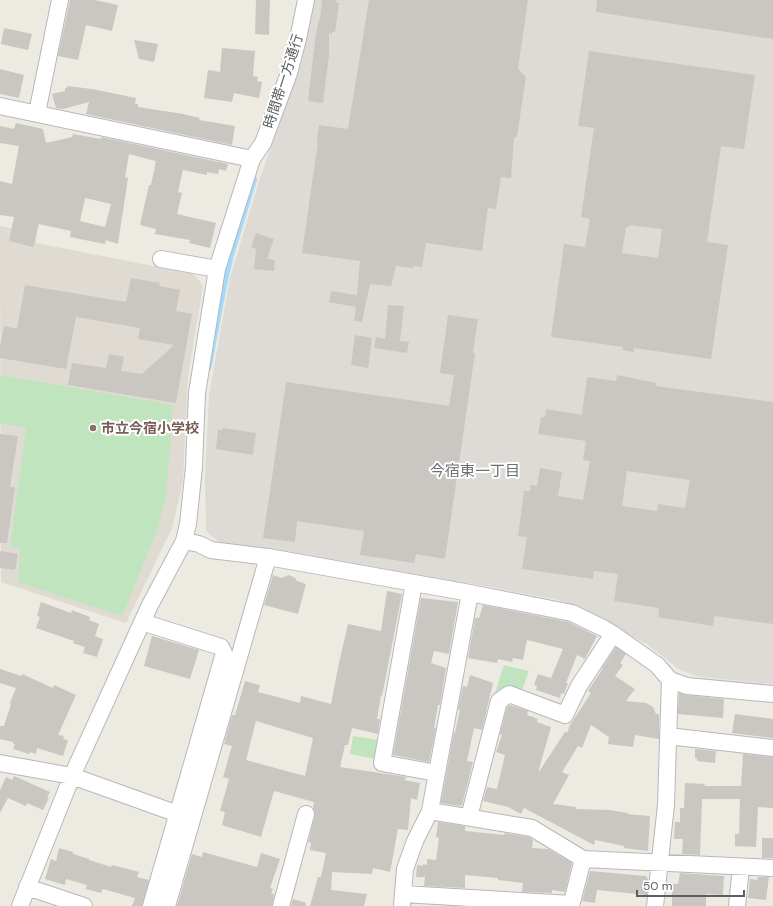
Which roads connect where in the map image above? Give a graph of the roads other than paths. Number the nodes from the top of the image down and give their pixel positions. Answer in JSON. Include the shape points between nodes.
{"nodes":[{"id":1,"x":60,"y":0,"type":"edge"},
{"id":2,"x":306,"y":0,"type":"edge"},
{"id":3,"x":0,"y":106,"type":"edge"},
{"id":4,"x":37,"y":114,"type":"junction"},
{"id":5,"x":252,"y":159,"type":"junction"},
{"id":6,"x":161,"y":259,"type":"dead end"},
{"id":7,"x":218,"y":269,"type":"junction"},
{"id":8,"x":184,"y":541,"type":"junction"},
{"id":9,"x":268,"y":557,"type":"junction"},
{"id":10,"x":414,"y":583,"type":"junction"},
{"id":11,"x":470,"y":593,"type":"junction"},
{"id":12,"x":142,"y":622,"type":"junction"},
{"id":13,"x":613,"y":634,"type":"junction"},
{"id":14,"x":670,"y":680,"type":"junction"},
{"id":15,"x":773,"y":694,"type":"edge"},
{"id":16,"x":668,"y":736,"type":"junction"},
{"id":17,"x":773,"y":748,"type":"edge"},
{"id":18,"x":0,"y":763,"type":"edge"},
{"id":19,"x":436,"y":773,"type":"junction"},
{"id":20,"x":72,"y":776,"type":"junction"},
{"id":21,"x":430,"y":811,"type":"junction"},
{"id":22,"x":178,"y":814,"type":"junction"},
{"id":23,"x":306,"y":814,"type":"dead end"},
{"id":24,"x":468,"y":817,"type":"junction"},
{"id":25,"x":583,"y":859,"type":"junction"},
{"id":26,"x":660,"y":863,"type":"junction"},
{"id":27,"x":741,"y":867,"type":"junction"},
{"id":28,"x":773,"y":868,"type":"edge"},
{"id":29,"x":27,"y":887,"type":"junction"},
{"id":30,"x":402,"y":900,"type":"edge"},
{"id":31,"x":571,"y":905,"type":"edge"},
{"id":32,"x":20,"y":906,"type":"edge"},
{"id":33,"x":84,"y":906,"type":"edge"},
{"id":34,"x":151,"y":906,"type":"edge"},
{"id":35,"x":167,"y":906,"type":"edge"},
{"id":36,"x":281,"y":906,"type":"edge"},
{"id":37,"x":655,"y":906,"type":"edge"},
{"id":38,"x":737,"y":906,"type":"edge"}],
"edges":[{"from":1,"to":4,"type":"street"},
{"from":2,"to":5,"type":"street","name":"時間帯一方通行","via":[[289,73],[263,143]]},
{"from":3,"to":4,"type":"street"},
{"from":4,"to":5,"type":"street"},
{"from":5,"to":7,"type":"street","name":"時間帯一方通行"},
{"from":6,"to":7,"type":"street"},
{"from":7,"to":8,"type":"street","name":"時間帯一方通行","via":[[197,392],[194,467]]},
{"from":8,"to":9,"type":"street","via":[[211,550]]},
{"from":8,"to":12,"type":"street","name":"時間帯一方通行"},
{"from":9,"to":10,"type":"street"},
{"from":9,"to":35,"type":"street"},
{"from":10,"to":11,"type":"street"},
{"from":10,"to":19,"type":"street","via":[[382,763]]},
{"from":11,"to":13,"type":"street","via":[[572,613]]},
{"from":11,"to":19,"type":"street"},
{"from":12,"to":20,"type":"street","name":"時間帯一方通行"},
{"from":12,"to":22,"type":"street","via":[[221,647],[224,653]]},
{"from":13,"to":14,"type":"street","via":[[657,665]]},
{"from":13,"to":24,"type":"street","via":[[579,686],[565,715],[509,694],[499,701]]},
{"from":14,"to":15,"type":"street","via":[[687,686]]},
{"from":14,"to":16,"type":"street"},
{"from":16,"to":17,"type":"street"},
{"from":16,"to":26,"type":"street","via":[[666,805]]},
{"from":18,"to":20,"type":"street"},
{"from":19,"to":21,"type":"street"},
{"from":20,"to":22,"type":"street"},
{"from":20,"to":29,"type":"street","name":"時間帯一方通行"},
{"from":21,"to":24,"type":"street"},
{"from":21,"to":30,"type":"street","via":[[414,841],[405,869]]},
{"from":22,"to":34,"type":"street"},
{"from":23,"to":36,"type":"street"},
{"from":24,"to":25,"type":"street","via":[[532,828]]},
{"from":25,"to":26,"type":"street"},
{"from":25,"to":31,"type":"street"},
{"from":26,"to":27,"type":"street"},
{"from":26,"to":37,"type":"street"},
{"from":27,"to":28,"type":"street"},
{"from":27,"to":38,"type":"street"},
{"from":29,"to":32,"type":"street","name":"時間帯一方通行"},
{"from":29,"to":33,"type":"street"},
{"from":30,"to":31,"type":"street"}]}
